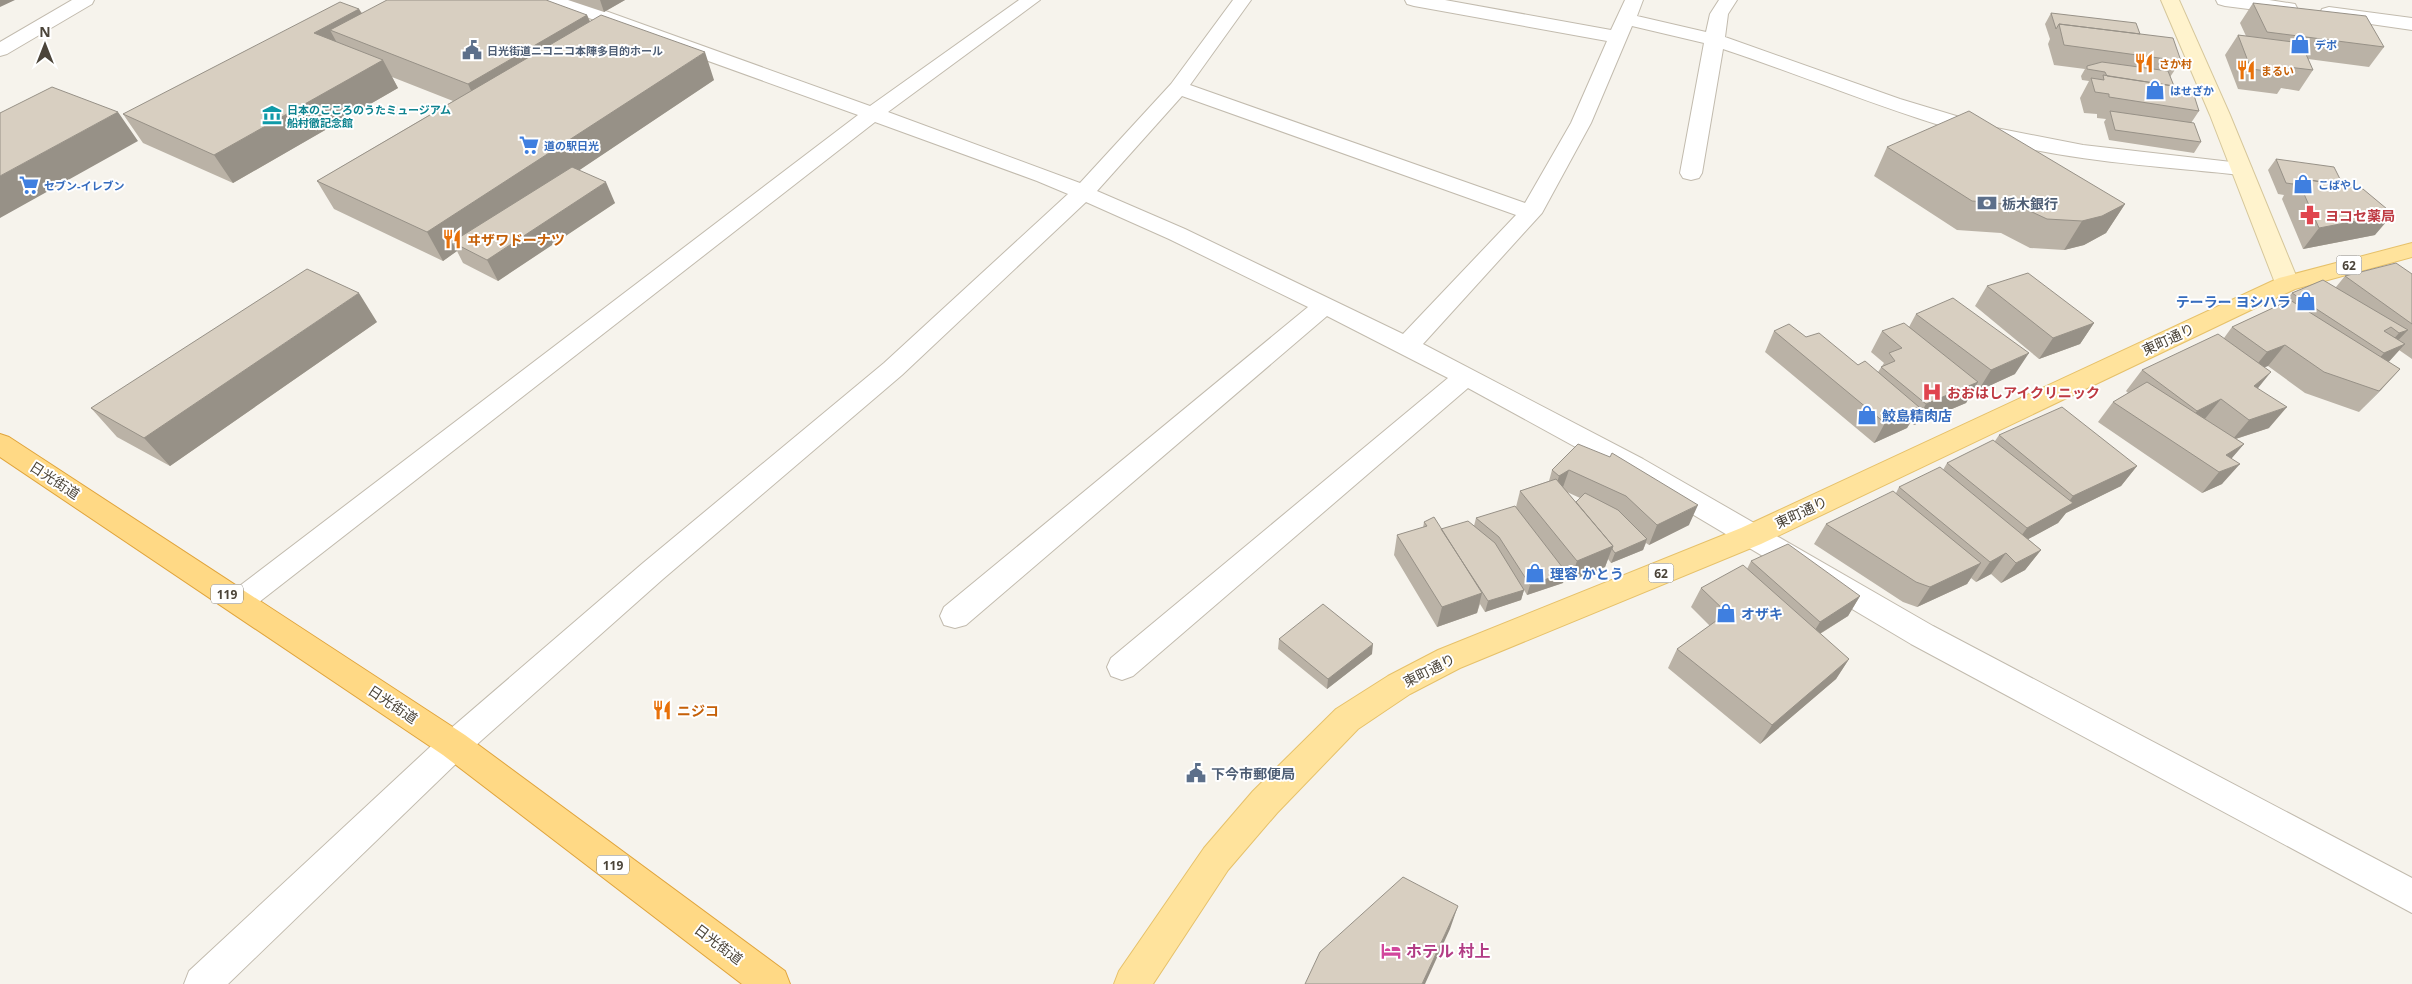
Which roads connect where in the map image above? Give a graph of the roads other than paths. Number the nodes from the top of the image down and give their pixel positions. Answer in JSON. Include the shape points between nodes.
{"nodes":[{"id":1,"x":85,"y":0,"type":"edge"},
{"id":2,"x":557,"y":0,"type":"edge"},
{"id":3,"x":1031,"y":0,"type":"edge"},
{"id":4,"x":1242,"y":0,"type":"edge"},
{"id":5,"x":1414,"y":0,"type":"edge"},
{"id":6,"x":1728,"y":0,"type":"edge"},
{"id":7,"x":2170,"y":0,"type":"edge"},
{"id":8,"x":2225,"y":0,"type":"edge"},
{"id":9,"x":1625,"y":19,"type":"edge"},
{"id":10,"x":2412,"y":24,"type":"edge"},
{"id":11,"x":1714,"y":40,"type":"junction"},
{"id":12,"x":0,"y":50,"type":"edge"},
{"id":13,"x":1178,"y":88,"type":"junction"},
{"id":14,"x":874,"y":113,"type":"junction"},
{"id":15,"x":2241,"y":169,"type":"junction"},
{"id":16,"x":1691,"y":173,"type":"dead end"},
{"id":17,"x":1083,"y":193,"type":"junction"},
{"id":18,"x":1531,"y":213,"type":"junction"},
{"id":19,"x":2412,"y":250,"type":"edge"},
{"id":20,"x":2360,"y":262,"type":"junction"},
{"id":21,"x":2390,"y":281,"type":"edge"},
{"id":22,"x":2287,"y":283,"type":"junction"},
{"id":23,"x":1325,"y":305,"type":"junction"},
{"id":24,"x":1407,"y":346,"type":"junction"},
{"id":25,"x":1466,"y":376,"type":"junction"},
{"id":26,"x":0,"y":444,"type":"edge"},
{"id":27,"x":1751,"y":536,"type":"junction"},
{"id":28,"x":239,"y":602,"type":"junction"},
{"id":29,"x":955,"y":616,"type":"dead end"},
{"id":30,"x":1122,"y":667,"type":"dead end"},
{"id":31,"x":454,"y":745,"type":"junction"},
{"id":32,"x":2412,"y":896,"type":"edge"},
{"id":33,"x":202,"y":984,"type":"edge"},
{"id":34,"x":772,"y":984,"type":"edge"},
{"id":35,"x":1132,"y":984,"type":"edge"}],
"edges":[{"from":1,"to":12,"type":"street"},
{"from":2,"to":14,"type":"street"},
{"from":3,"to":14,"type":"street"},
{"from":4,"to":13,"type":"street"},
{"from":5,"to":9,"type":"street"},
{"from":6,"to":11,"type":"street","via":[[1719,14]]},
{"from":7,"to":15,"type":"main road"},
{"from":8,"to":10,"type":"street"},
{"from":9,"to":11,"type":"street"},
{"from":9,"to":18,"type":"street","via":[[1581,123]]},
{"from":11,"to":15,"type":"street","via":[[1991,134],[2053,146]]},
{"from":11,"to":16,"type":"street"},
{"from":13,"to":17,"type":"street"},
{"from":13,"to":18,"type":"street"},
{"from":14,"to":17,"type":"street"},
{"from":14,"to":28,"type":"street"},
{"from":15,"to":22,"type":"main road"},
{"from":17,"to":23,"type":"street"},
{"from":17,"to":31,"type":"street","via":[[893,369],[653,571]]},
{"from":18,"to":24,"type":"street"},
{"from":19,"to":20,"type":"main road","number":"62"},
{"from":20,"to":21,"type":"street"},
{"from":20,"to":22,"type":"main road","number":"62"},
{"from":22,"to":27,"type":"main road","name":"東町通り","number":"62"},
{"from":23,"to":24,"type":"street"},
{"from":23,"to":29,"type":"street"},
{"from":24,"to":25,"type":"street"},
{"from":25,"to":27,"type":"street","via":[[1633,466]]},
{"from":25,"to":30,"type":"street"},
{"from":26,"to":28,"type":"highway","name":"日光街道","number":"119"},
{"from":27,"to":32,"type":"street","via":[[1922,635]]},
{"from":27,"to":35,"type":"main road","name":"東町通り","number":"62","via":[[1449,659],[1399,685],[1347,719],[1265,802],[1216,860]]},
{"from":28,"to":31,"type":"highway","name":"日光街道","number":"119"},
{"from":31,"to":33,"type":"street"},
{"from":31,"to":34,"type":"highway","name":"日光街道","number":"119"}]}
